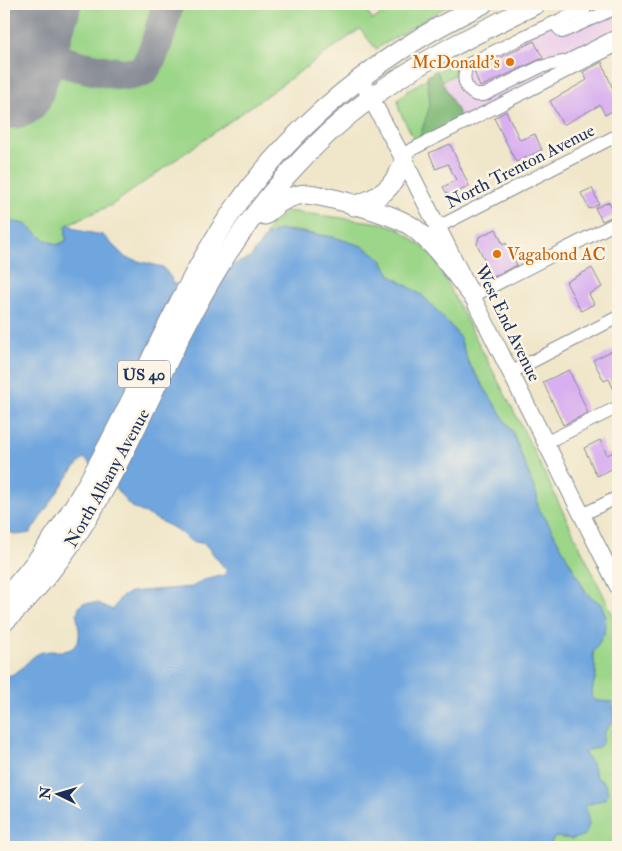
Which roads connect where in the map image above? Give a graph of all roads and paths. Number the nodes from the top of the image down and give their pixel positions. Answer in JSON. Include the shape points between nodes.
{"nodes":[{"id":1,"x":483,"y":4,"type":"edge"},
{"id":2,"x":536,"y":4,"type":"edge"},
{"id":3,"x":584,"y":6,"type":"edge"},
{"id":4,"x":618,"y":7,"type":"edge"},
{"id":5,"x":590,"y":21,"type":"junction"},
{"id":6,"x":555,"y":24,"type":"junction"},
{"id":7,"x":618,"y":35,"type":"edge"},
{"id":8,"x":618,"y":45,"type":"edge"},
{"id":9,"x":360,"y":78,"type":"junction"},
{"id":10,"x":370,"y":98,"type":"junction"},
{"id":11,"x":618,"y":135,"type":"edge"},
{"id":12,"x":403,"y":159,"type":"junction"},
{"id":13,"x":354,"y":206,"type":"junction"},
{"id":14,"x":618,"y":222,"type":"edge"},
{"id":15,"x":438,"y":227,"type":"junction"},
{"id":16,"x":233,"y":245,"type":"junction"},
{"id":17,"x":212,"y":261,"type":"junction"},
{"id":18,"x":473,"y":296,"type":"junction"},
{"id":19,"x":618,"y":318,"type":"edge"},
{"id":20,"x":510,"y":373,"type":"junction"},
{"id":21,"x":618,"y":407,"type":"edge"},
{"id":22,"x":545,"y":444,"type":"junction"},
{"id":23,"x":92,"y":496,"type":"junction"},
{"id":24,"x":618,"y":497,"type":"edge"},
{"id":25,"x":582,"y":515,"type":"junction"},
{"id":26,"x":618,"y":586,"type":"edge"},
{"id":27,"x":4,"y":599,"type":"edge"},
{"id":28,"x":4,"y":622,"type":"edge"}],
"edges":[{"from":1,"to":9,"type":"highway","name":"North Albany Avenue","number":"US 40","via":[[402,47]]},
{"from":2,"to":10,"type":"highway","name":"North Albany Avenue","number":"US 40","via":[[451,47]]},
{"from":3,"to":5,"type":"street"},
{"from":3,"to":6,"type":"street"},
{"from":4,"to":5,"type":"street"},
{"from":5,"to":6,"type":"street","via":[[562,32]]},
{"from":6,"to":7,"type":"street","via":[[531,32],[467,65],[464,74],[466,87],[476,95],[484,95],[540,67],[567,61]]},
{"from":8,"to":12,"type":"street"},
{"from":9,"to":10,"type":"main road","name":"West End Avenue"},
{"from":9,"to":17,"type":"highway","name":"North Albany Avenue","number":"US 40","via":[[318,114],[270,163],[229,215]]},
{"from":10,"to":12,"type":"main road","name":"West End Avenue"},
{"from":10,"to":16,"type":"highway","name":"North Albany Avenue","number":"US 40","via":[[298,163],[262,204]]},
{"from":11,"to":15,"type":"street","name":"North Trenton Avenue"},
{"from":12,"to":13,"type":"highway","via":[[394,182],[384,194]]},
{"from":12,"to":15,"type":"main road","name":"West End Avenue"},
{"from":13,"to":16,"type":"highway","via":[[312,195],[294,196],[274,206]]},
{"from":13,"to":18,"type":"highway","via":[[393,218],[416,230]]},
{"from":14,"to":18,"type":"street"},
{"from":15,"to":18,"type":"main road","name":"West End Avenue"},
{"from":16,"to":17,"type":"highway","name":"North Albany Avenue","number":"US 40"},
{"from":17,"to":23,"type":"highway","name":"North Albany Avenue","number":"US 40"},
{"from":18,"to":20,"type":"main road","name":"West End Avenue"},
{"from":19,"to":20,"type":"street"},
{"from":20,"to":22,"type":"main road","name":"West End Avenue"},
{"from":21,"to":22,"type":"street"},
{"from":22,"to":25,"type":"main road","name":"West End Avenue"},
{"from":23,"to":27,"type":"highway","name":"North Albany Avenue","number":"US 40"},
{"from":23,"to":28,"type":"highway","name":"North Albany Avenue","number":"US 40","via":[[79,534],[54,569]]},
{"from":24,"to":25,"type":"street"},
{"from":25,"to":26,"type":"main road","name":"West End Avenue"}]}
